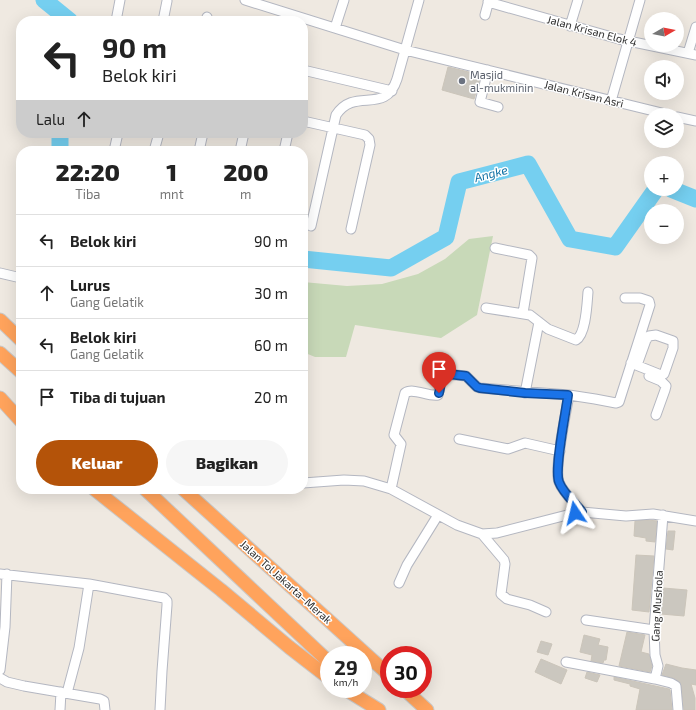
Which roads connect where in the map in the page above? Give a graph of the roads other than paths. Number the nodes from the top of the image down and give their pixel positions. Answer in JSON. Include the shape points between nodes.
{"nodes":[{"id":1,"x":120,"y":0,"type":"edge"},
{"id":2,"x":245,"y":0,"type":"edge"},
{"id":3,"x":344,"y":0,"type":"edge"},
{"id":4,"x":419,"y":0,"type":"edge"},
{"id":5,"x":578,"y":0,"type":"edge"},
{"id":6,"x":640,"y":0,"type":"edge"},
{"id":7,"x":167,"y":1,"type":"dead end"},
{"id":8,"x":489,"y":1,"type":"edge"},
{"id":9,"x":512,"y":4,"type":"edge"},
{"id":10,"x":485,"y":15,"type":"dead end"},
{"id":11,"x":117,"y":16,"type":"edge"},
{"id":12,"x":163,"y":16,"type":"edge"},
{"id":13,"x":296,"y":16,"type":"edge"},
{"id":14,"x":308,"y":20,"type":"edge"},
{"id":15,"x":570,"y":26,"type":"junction"},
{"id":16,"x":696,"y":27,"type":"edge"},
{"id":17,"x":335,"y":28,"type":"junction"},
{"id":18,"x":629,"y":41,"type":"junction"},
{"id":19,"x":405,"y":50,"type":"junction"},
{"id":20,"x":692,"y":54,"type":"edge"},
{"id":21,"x":488,"y":70,"type":"junction"},
{"id":22,"x":308,"y":71,"type":"edge"},
{"id":23,"x":392,"y":91,"type":"junction"},
{"id":24,"x":611,"y":100,"type":"junction"},
{"id":25,"x":498,"y":107,"type":"dead end"},
{"id":26,"x":644,"y":108,"type":"edge"},
{"id":27,"x":684,"y":118,"type":"edge"},
{"id":28,"x":696,"y":121,"type":"edge"},
{"id":29,"x":308,"y":122,"type":"edge"},
{"id":30,"x":334,"y":128,"type":"junction"},
{"id":31,"x":311,"y":226,"type":"dead end"},
{"id":32,"x":351,"y":229,"type":"dead end"},
{"id":33,"x":495,"y":248,"type":"dead end"},
{"id":34,"x":0,"y":273,"type":"edge"},
{"id":35,"x":16,"y":277,"type":"edge"},
{"id":36,"x":588,"y":292,"type":"dead end"},
{"id":37,"x":625,"y":298,"type":"dead end"},
{"id":38,"x":486,"y":308,"type":"dead end"},
{"id":39,"x":523,"y":313,"type":"junction"},
{"id":40,"x":0,"y":320,"type":"edge"},
{"id":41,"x":539,"y":322,"type":"junction"},
{"id":42,"x":16,"y":335,"type":"edge"},
{"id":43,"x":0,"y":353,"type":"edge"},
{"id":44,"x":632,"y":366,"type":"junction"},
{"id":45,"x":16,"y":367,"type":"edge"},
{"id":46,"x":525,"y":393,"type":"junction"},
{"id":47,"x":568,"y":395,"type":"junction"},
{"id":48,"x":0,"y":398,"type":"edge"},
{"id":49,"x":16,"y":415,"type":"edge"},
{"id":50,"x":656,"y":415,"type":"dead end"},
{"id":51,"x":459,"y":439,"type":"dead end"},
{"id":52,"x":560,"y":451,"type":"junction"},
{"id":53,"x":308,"y":483,"type":"edge"},
{"id":54,"x":391,"y":489,"type":"junction"},
{"id":55,"x":100,"y":494,"type":"edge"},
{"id":56,"x":150,"y":494,"type":"edge"},
{"id":57,"x":189,"y":494,"type":"edge"},
{"id":58,"x":582,"y":512,"type":"junction"},
{"id":59,"x":438,"y":515,"type":"junction"},
{"id":60,"x":663,"y":515,"type":"junction"},
{"id":61,"x":696,"y":521,"type":"edge"},
{"id":62,"x":482,"y":534,"type":"junction"},
{"id":63,"x":4,"y":574,"type":"edge"},
{"id":64,"x":399,"y":583,"type":"dead end"},
{"id":65,"x":89,"y":584,"type":"junction"},
{"id":66,"x":546,"y":612,"type":"dead end"},
{"id":67,"x":586,"y":620,"type":"dead end"},
{"id":68,"x":654,"y":630,"type":"junction"},
{"id":69,"x":320,"y":654,"type":"edge"},
{"id":70,"x":566,"y":662,"type":"dead end"},
{"id":71,"x":380,"y":667,"type":"edge"},
{"id":72,"x":0,"y":670,"type":"edge"},
{"id":73,"x":320,"y":671,"type":"edge"},
{"id":74,"x":0,"y":678,"type":"edge"},
{"id":75,"x":654,"y":679,"type":"junction"},
{"id":76,"x":64,"y":693,"type":"junction"},
{"id":77,"x":360,"y":698,"type":"edge"},
{"id":78,"x":367,"y":698,"type":"edge"},
{"id":79,"x":413,"y":698,"type":"edge"},
{"id":80,"x":60,"y":710,"type":"edge"},
{"id":81,"x":105,"y":710,"type":"edge"},
{"id":82,"x":160,"y":710,"type":"edge"},
{"id":83,"x":380,"y":710,"type":"edge"},
{"id":84,"x":426,"y":710,"type":"edge"},
{"id":85,"x":678,"y":710,"type":"edge"}],
"edges":[{"from":1,"to":11,"type":"street"},
{"from":2,"to":13,"type":"street","name":"Jalan Krisan Asri"},
{"from":3,"to":17,"type":"street"},
{"from":4,"to":19,"type":"street"},
{"from":5,"to":15,"type":"street"},
{"from":6,"to":18,"type":"street"},
{"from":7,"to":12,"type":"street"},
{"from":8,"to":9,"type":"street","name":"Jalan Krisan Elok 4"},
{"from":8,"to":10,"type":"street"},
{"from":9,"to":15,"type":"street","name":"Jalan Krisan Elok 4"},
{"from":14,"to":17,"type":"street","name":"Jalan Krisan Asri"},
{"from":15,"to":18,"type":"street","name":"Jalan Krisan Elok 4"},
{"from":16,"to":20,"type":"street"},
{"from":17,"to":19,"type":"street","name":"Jalan Krisan Asri"},
{"from":18,"to":20,"type":"street","name":"Jalan Krisan Elok 4"},
{"from":18,"to":24,"type":"street"},
{"from":19,"to":21,"type":"street","name":"Jalan Krisan Asri"},
{"from":19,"to":23,"type":"street"},
{"from":21,"to":24,"type":"street","name":"Jalan Krisan Asri"},
{"from":21,"to":25,"type":"street","via":[[480,102]]},
{"from":22,"to":23,"type":"street"},
{"from":23,"to":30,"type":"street","via":[[386,97],[353,102],[341,109],[336,116]]},
{"from":24,"to":26,"type":"street","name":"Jalan Krisan Asri"},
{"from":27,"to":28,"type":"street"},
{"from":29,"to":30,"type":"street"},
{"from":30,"to":31,"type":"street"},
{"from":30,"to":32,"type":"street","via":[[365,135],[369,139],[370,145]]},
{"from":33,"to":39,"type":"street","via":[[529,255],[532,258]]},
{"from":34,"to":35,"type":"street"},
{"from":36,"to":41,"type":"street","via":[[585,320],[578,340],[548,329]]},
{"from":37,"to":44,"type":"street","via":[[643,298],[650,304]]},
{"from":38,"to":39,"type":"street"},
{"from":39,"to":41,"type":"street","via":[[534,316]]},
{"from":40,"to":42,"type":"highway"},
{"from":41,"to":46,"type":"street"},
{"from":43,"to":45,"type":"highway"},
{"from":44,"to":44,"type":"street","via":[[664,374],[673,341],[656,335],[649,336]]},
{"from":44,"to":47,"type":"street","via":[[617,403]]},
{"from":44,"to":50,"type":"street","via":[[666,386]]},
{"from":46,"to":47,"type":"street"},
{"from":46,"to":54,"type":"street","via":[[480,388],[466,376],[448,374],[442,378],[438,395],[406,392],[394,435],[402,444]]},
{"from":47,"to":52,"type":"street"},
{"from":48,"to":49,"type":"highway"},
{"from":51,"to":52,"type":"street","via":[[508,449],[525,443]]},
{"from":52,"to":58,"type":"street","via":[[559,482]]},
{"from":53,"to":54,"type":"street","via":[[354,480]]},
{"from":54,"to":59,"type":"street"},
{"from":55,"to":73,"type":"highway"},
{"from":56,"to":69,"type":"highway"},
{"from":57,"to":71,"type":"highway","name":"Jalan Tol Jakarta–Merak"},
{"from":58,"to":60,"type":"street","via":[[619,516],[648,513]]},
{"from":58,"to":62,"type":"street","via":[[497,533]]},
{"from":59,"to":62,"type":"street"},
{"from":59,"to":64,"type":"street","via":[[407,565]]},
{"from":60,"to":61,"type":"street"},
{"from":60,"to":68,"type":"street","name":"Gang Mushola"},
{"from":62,"to":66,"type":"street","via":[[505,562],[501,594],[507,599],[530,604]]},
{"from":63,"to":65,"type":"street"},
{"from":63,"to":72,"type":"street","via":[[5,627]]},
{"from":65,"to":76,"type":"street","via":[[80,648]]},
{"from":65,"to":82,"type":"street","via":[[160,597],[167,601]]},
{"from":67,"to":68,"type":"street"},
{"from":68,"to":75,"type":"street","name":"Gang Mushola","via":[[658,666]]},
{"from":70,"to":75,"type":"street"},
{"from":74,"to":76,"type":"street","via":[[24,686]]},
{"from":75,"to":85,"type":"street","via":[[676,686]]},
{"from":76,"to":80,"type":"street"},
{"from":76,"to":81,"type":"street","via":[[100,699],[104,701]]},
{"from":77,"to":83,"type":"highway"},
{"from":78,"to":83,"type":"highway"},
{"from":79,"to":84,"type":"highway"}]}
